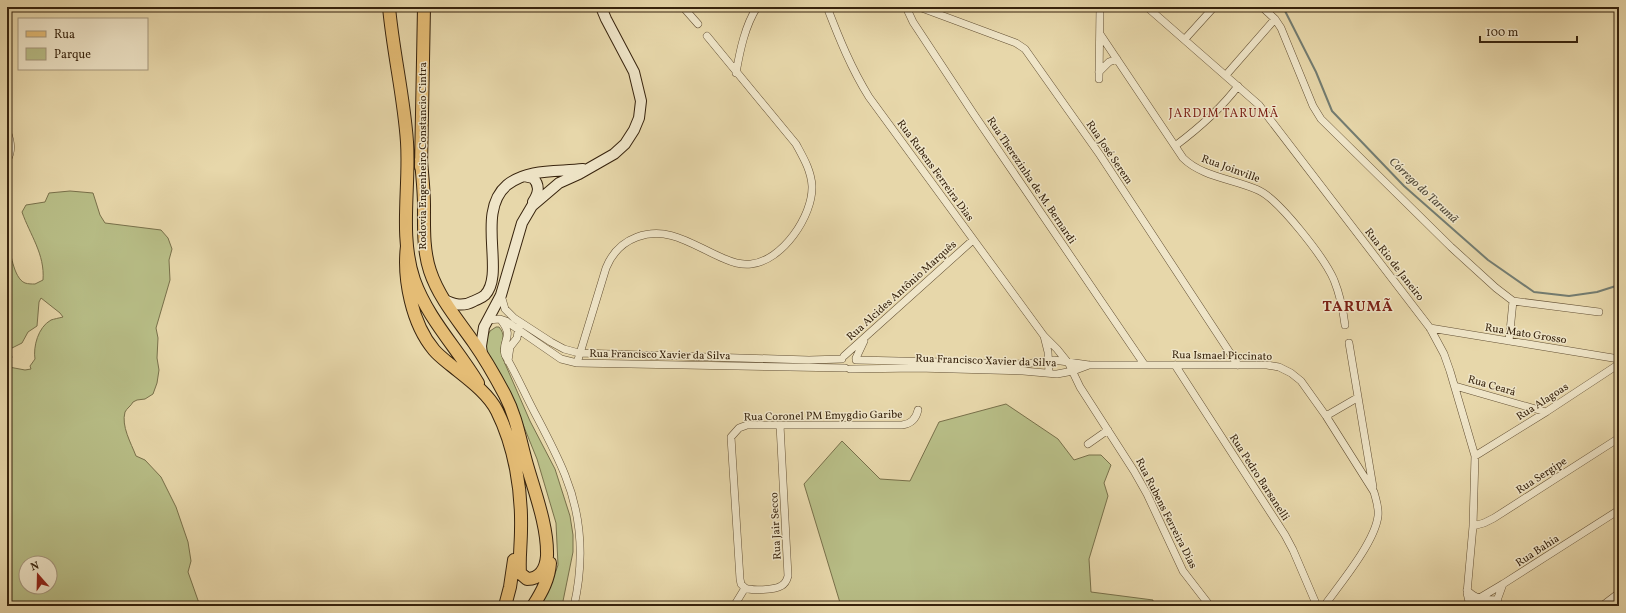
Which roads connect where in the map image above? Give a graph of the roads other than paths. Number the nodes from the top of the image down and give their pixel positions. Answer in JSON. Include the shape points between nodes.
{"nodes":[{"id":1,"x":389,"y":7,"type":"edge"},
{"id":2,"x":394,"y":7,"type":"edge"},
{"id":3,"x":418,"y":7,"type":"edge"},
{"id":4,"x":424,"y":7,"type":"edge"},
{"id":5,"x":601,"y":7,"type":"edge"},
{"id":6,"x":683,"y":7,"type":"edge"},
{"id":7,"x":757,"y":7,"type":"edge"},
{"id":8,"x":827,"y":7,"type":"edge"},
{"id":9,"x":906,"y":7,"type":"edge"},
{"id":10,"x":919,"y":7,"type":"edge"},
{"id":11,"x":1100,"y":7,"type":"edge"},
{"id":12,"x":1142,"y":7,"type":"edge"},
{"id":13,"x":1214,"y":7,"type":"edge"},
{"id":14,"x":1262,"y":7,"type":"edge"},
{"id":15,"x":1148,"y":9,"type":"edge"},
{"id":16,"x":1275,"y":19,"type":"junction"},
{"id":17,"x":698,"y":24,"type":"dead end"},
{"id":18,"x":1100,"y":34,"type":"junction"},
{"id":19,"x":707,"y":36,"type":"dead end"},
{"id":20,"x":1185,"y":40,"type":"junction"},
{"id":21,"x":1117,"y":59,"type":"junction"},
{"id":22,"x":736,"y":73,"type":"junction"},
{"id":23,"x":1226,"y":75,"type":"junction"},
{"id":24,"x":1238,"y":86,"type":"junction"},
{"id":25,"x":7,"y":131,"type":"edge"},
{"id":26,"x":421,"y":136,"type":"junction"},
{"id":27,"x":1175,"y":146,"type":"junction"},
{"id":28,"x":7,"y":160,"type":"edge"},
{"id":29,"x":421,"y":160,"type":"junction"},
{"id":30,"x":587,"y":168,"type":"junction"},
{"id":31,"x":524,"y":176,"type":"junction"},
{"id":32,"x":532,"y":206,"type":"junction"},
{"id":33,"x":973,"y":240,"type":"junction"},
{"id":34,"x":407,"y":246,"type":"junction"},
{"id":35,"x":501,"y":294,"type":"junction"},
{"id":36,"x":443,"y":299,"type":"junction"},
{"id":37,"x":1513,"y":301,"type":"junction"},
{"id":38,"x":1599,"y":312,"type":"dead end"},
{"id":39,"x":431,"y":317,"type":"junction"},
{"id":40,"x":500,"y":319,"type":"junction"},
{"id":41,"x":487,"y":320,"type":"junction"},
{"id":42,"x":519,"y":321,"type":"junction"},
{"id":43,"x":1345,"y":325,"type":"dead end"},
{"id":44,"x":1430,"y":328,"type":"junction"},
{"id":45,"x":519,"y":330,"type":"junction"},
{"id":46,"x":1044,"y":336,"type":"junction"},
{"id":47,"x":517,"y":338,"type":"junction"},
{"id":48,"x":531,"y":338,"type":"junction"},
{"id":49,"x":866,"y":338,"type":"junction"},
{"id":50,"x":1509,"y":341,"type":"junction"},
{"id":51,"x":1348,"y":343,"type":"dead end"},
{"id":52,"x":579,"y":353,"type":"junction"},
{"id":53,"x":483,"y":356,"type":"junction"},
{"id":54,"x":843,"y":358,"type":"junction"},
{"id":55,"x":856,"y":359,"type":"junction"},
{"id":56,"x":1619,"y":359,"type":"edge"},
{"id":57,"x":872,"y":360,"type":"junction"},
{"id":58,"x":508,"y":361,"type":"junction"},
{"id":59,"x":1048,"y":361,"type":"junction"},
{"id":60,"x":1067,"y":361,"type":"junction"},
{"id":61,"x":577,"y":363,"type":"junction"},
{"id":62,"x":1144,"y":364,"type":"junction"},
{"id":63,"x":1619,"y":364,"type":"edge"},
{"id":64,"x":1089,"y":365,"type":"junction"},
{"id":65,"x":1175,"y":365,"type":"junction"},
{"id":66,"x":1238,"y":365,"type":"junction"},
{"id":67,"x":847,"y":368,"type":"junction"},
{"id":68,"x":871,"y":368,"type":"junction"},
{"id":69,"x":1073,"y":371,"type":"junction"},
{"id":70,"x":1049,"y":373,"type":"junction"},
{"id":71,"x":1065,"y":373,"type":"junction"},
{"id":72,"x":1455,"y":386,"type":"junction"},
{"id":73,"x":1080,"y":387,"type":"junction"},
{"id":74,"x":485,"y":396,"type":"junction"},
{"id":75,"x":1357,"y":398,"type":"junction"},
{"id":76,"x":918,"y":410,"type":"dead end"},
{"id":77,"x":1546,"y":412,"type":"junction"},
{"id":78,"x":1326,"y":416,"type":"junction"},
{"id":79,"x":780,"y":425,"type":"junction"},
{"id":80,"x":1108,"y":430,"type":"junction"},
{"id":81,"x":1619,"y":438,"type":"edge"},
{"id":82,"x":520,"y":441,"type":"junction"},
{"id":83,"x":1088,"y":444,"type":"dead end"},
{"id":84,"x":1475,"y":456,"type":"junction"},
{"id":85,"x":1374,"y":492,"type":"junction"},
{"id":86,"x":1619,"y":510,"type":"edge"},
{"id":87,"x":1473,"y":526,"type":"junction"},
{"id":88,"x":1503,"y":584,"type":"junction"},
{"id":89,"x":745,"y":588,"type":"junction"},
{"id":90,"x":1467,"y":590,"type":"junction"},
{"id":91,"x":1619,"y":593,"type":"edge"},
{"id":92,"x":1480,"y":599,"type":"junction"},
{"id":93,"x":1496,"y":603,"type":"edge"},
{"id":94,"x":1468,"y":605,"type":"edge"},
{"id":95,"x":505,"y":606,"type":"edge"},
{"id":96,"x":533,"y":606,"type":"edge"},
{"id":97,"x":574,"y":606,"type":"edge"},
{"id":98,"x":734,"y":606,"type":"edge"},
{"id":99,"x":1210,"y":606,"type":"edge"},
{"id":100,"x":1317,"y":606,"type":"edge"},
{"id":101,"x":1324,"y":606,"type":"edge"},
{"id":102,"x":1602,"y":606,"type":"edge"}],
"edges":[{"from":1,"to":34,"type":"main road","name":"Rodovia Engenheiro Constancio Cintra","via":[[407,140]]},
{"from":2,"to":39,"type":"main road","via":[[409,110],[413,158],[411,241],[417,272]]},
{"from":3,"to":26,"type":"main road","via":[[417,116]]},
{"from":4,"to":26,"type":"main road","name":"Rodovia Engenheiro Constancio Cintra"},
{"from":5,"to":30,"type":"main road","via":[[634,72],[640,108],[639,118],[625,144],[607,159]]},
{"from":6,"to":17,"type":"street"},
{"from":7,"to":22,"type":"street","via":[[741,48]]},
{"from":8,"to":33,"type":"street","name":"Rua Rubens Ferreira Dias","via":[[856,77]]},
{"from":9,"to":62,"type":"street","name":"Rua Therezinha de M. Bernardi","via":[[913,22],[973,113]]},
{"from":10,"to":66,"type":"street","name":"Rua José Serem","via":[[1016,42],[1025,49],[1100,155]]},
{"from":11,"to":18,"type":"street"},
{"from":12,"to":15,"type":"street"},
{"from":13,"to":20,"type":"street"},
{"from":14,"to":16,"type":"street"},
{"from":15,"to":20,"type":"street","name":"Rua Rio de Janeiro"},
{"from":16,"to":23,"type":"street"},
{"from":16,"to":37,"type":"street","via":[[1313,106],[1321,118],[1452,247]]},
{"from":18,"to":21,"type":"street","name":"Rua Joinville"},
{"from":18,"to":21,"type":"street","via":[[1099,76],[1109,62]]},
{"from":19,"to":22,"type":"street"},
{"from":20,"to":23,"type":"street","name":"Rua Rio de Janeiro"},
{"from":21,"to":27,"type":"street","name":"Rua Joinville"},
{"from":22,"to":52,"type":"street","via":[[796,144],[804,158],[812,186],[811,199],[803,219],[791,239],[781,249],[767,259],[751,264],[738,264],[675,236],[656,233],[645,234],[622,245],[609,260]]},
{"from":23,"to":24,"type":"street","name":"Rua Rio de Janeiro"},
{"from":24,"to":27,"type":"street","via":[[1220,109]]},
{"from":24,"to":44,"type":"street","name":"Rua Rio de Janeiro","via":[[1259,105]]},
{"from":25,"to":28,"type":"street","via":[[12,147]]},
{"from":26,"to":29,"type":"main road","name":"Rodovia Engenheiro Constancio Cintra"},
{"from":27,"to":43,"type":"street","name":"Rua Joinville","via":[[1190,165],[1260,190],[1286,213],[1334,280],[1341,300]]},
{"from":29,"to":36,"type":"main road","via":[[425,248],[430,270]]},
{"from":29,"to":82,"type":"main road","name":"Rodovia Engenheiro Constancio Cintra","via":[[420,242],[429,283],[443,310],[499,394]]},
{"from":30,"to":31,"type":"main road","via":[[536,172]]},
{"from":30,"to":32,"type":"main road","via":[[559,183]]},
{"from":31,"to":32,"type":"main road","via":[[533,178],[538,186]]},
{"from":31,"to":36,"type":"main road","via":[[506,186],[494,206],[492,270],[488,290],[484,296],[462,305],[451,304]]},
{"from":32,"to":35,"type":"main road","via":[[522,223]]},
{"from":33,"to":46,"type":"street","name":"Rua Rubens Ferreira Dias"},
{"from":33,"to":49,"type":"street","name":"Rua Alcides Antônio Marquês"},
{"from":34,"to":39,"type":"main road","name":"Rodovia Engenheiro Constancio Cintra","via":[[414,280]]},
{"from":34,"to":74,"type":"main road","via":[[405,263],[410,297],[428,342]]},
{"from":35,"to":41,"type":"main road"},
{"from":35,"to":42,"type":"street","name":"Rua Francisco Xavier da Silva","via":[[505,309]]},
{"from":36,"to":53,"type":"main road"},
{"from":37,"to":38,"type":"street"},
{"from":37,"to":50,"type":"street"},
{"from":39,"to":74,"type":"main road","name":"Rodovia Engenheiro Constancio Cintra","via":[[470,370]]},
{"from":40,"to":41,"type":"street"},
{"from":40,"to":45,"type":"street","name":"Rua Francisco Xavier da Silva"},
{"from":40,"to":58,"type":"street","via":[[508,334],[504,352]]},
{"from":41,"to":53,"type":"main road","via":[[482,334]]},
{"from":42,"to":45,"type":"street"},
{"from":42,"to":52,"type":"street","name":"Rua Francisco Xavier da Silva","via":[[564,349]]},
{"from":44,"to":50,"type":"street","name":"Rua Mato Grosso"},
{"from":44,"to":72,"type":"street","name":"Rua Rio de Janeiro","via":[[1444,354]]},
{"from":45,"to":47,"type":"street"},
{"from":45,"to":48,"type":"street","name":"Rua Francisco Xavier da Silva"},
{"from":46,"to":59,"type":"street","via":[[1048,347]]},
{"from":46,"to":60,"type":"street","name":"Rua Rubens Ferreira Dias"},
{"from":47,"to":48,"type":"street"},
{"from":47,"to":58,"type":"street","via":[[510,347]]},
{"from":48,"to":61,"type":"street","name":"Rua Francisco Xavier da Silva","via":[[561,359]]},
{"from":49,"to":54,"type":"street","name":"Rua Alcides Antônio Marquês"},
{"from":49,"to":55,"type":"street"},
{"from":50,"to":56,"type":"street","name":"Rua Mato Grosso"},
{"from":51,"to":75,"type":"street"},
{"from":52,"to":54,"type":"street","name":"Rua Francisco Xavier da Silva","via":[[810,360]]},
{"from":52,"to":61,"type":"street"},
{"from":53,"to":82,"type":"main road","via":[[513,412]]},
{"from":54,"to":55,"type":"street","via":[[850,354]]},
{"from":54,"to":67,"type":"street","via":[[842,364]]},
{"from":55,"to":57,"type":"street","name":"Rua Francisco Xavier da Silva"},
{"from":55,"to":67,"type":"street","via":[[854,367]]},
{"from":57,"to":59,"type":"street","name":"Rua Francisco Xavier da Silva","via":[[1025,364]]},
{"from":57,"to":68,"type":"street"},
{"from":58,"to":97,"type":"street","via":[[560,462],[574,500],[581,558]]},
{"from":59,"to":60,"type":"street","name":"Rua Francisco Xavier da Silva"},
{"from":59,"to":70,"type":"street"},
{"from":60,"to":64,"type":"street","name":"Rua Ismael Piccinato"},
{"from":60,"to":69,"type":"street","name":"Rua Rubens Ferreira Dias"},
{"from":61,"to":67,"type":"street","name":"Rua Francisco Xavier da Silva"},
{"from":62,"to":64,"type":"street","name":"Rua Ismael Piccinato"},
{"from":62,"to":65,"type":"street","name":"Rua Ismael Piccinato"},
{"from":63,"to":77,"type":"street","name":"Rua Alagoas"},
{"from":64,"to":69,"type":"street","name":"Rua Ismael Piccinato"},
{"from":65,"to":66,"type":"street","name":"Rua Ismael Piccinato"},
{"from":65,"to":100,"type":"street","name":"Rua Pedro Barsanelli","via":[[1285,535]]},
{"from":66,"to":78,"type":"street","name":"Rua Ismael Piccinato","via":[[1267,365],[1291,373],[1301,381]]},
{"from":67,"to":68,"type":"street","name":"Rua Francisco Xavier da Silva"},
{"from":68,"to":70,"type":"street","name":"Rua Francisco Xavier da Silva"},
{"from":69,"to":71,"type":"street","name":"Rua Francisco Xavier da Silva"},
{"from":69,"to":73,"type":"street","name":"Rua Rubens Ferreira Dias"},
{"from":70,"to":71,"type":"street","name":"Rua Francisco Xavier da Silva"},
{"from":71,"to":73,"type":"street","name":"Rua Rubens Ferreira Dias"},
{"from":72,"to":77,"type":"street","name":"Rua Ceará"},
{"from":72,"to":84,"type":"street","name":"Rua Rio de Janeiro"},
{"from":73,"to":80,"type":"street","name":"Rua Rubens Ferreira Dias"},
{"from":74,"to":82,"type":"main road","via":[[497,411],[514,462],[521,511],[520,572],[524,578],[532,579],[540,575],[545,565],[546,543],[540,510]]},
{"from":74,"to":95,"type":"main road","name":"Rodovia Engenheiro Constancio Cintra","via":[[505,446],[515,499],[515,557]]},
{"from":75,"to":78,"type":"street"},
{"from":75,"to":85,"type":"street"},
{"from":76,"to":79,"type":"street","name":"Rua Coronel PM Emygdio Garibe","via":[[914,419],[902,425]]},
{"from":77,"to":84,"type":"street","name":"Rua Alagoas"},
{"from":78,"to":85,"type":"street","name":"Rua Ismael Piccinato"},
{"from":79,"to":89,"type":"street","name":"Rua Jair Secco","via":[[788,576],[784,584],[776,588]]},
{"from":79,"to":89,"type":"street","name":"Rua Coronel PM Emygdio Garibe","via":[[743,426],[735,430],[731,437],[740,579]]},
{"from":80,"to":83,"type":"street"},
{"from":80,"to":99,"type":"street","name":"Rua Rubens Ferreira Dias","via":[[1134,471],[1183,571]]},
{"from":81,"to":87,"type":"street","name":"Rua Sergipe","via":[[1494,518]]},
{"from":82,"to":96,"type":"main road","name":"Rodovia Engenheiro Constancio Cintra","via":[[539,494],[550,540],[549,574]]},
{"from":84,"to":87,"type":"street","name":"Rua Rio de Janeiro"},
{"from":85,"to":101,"type":"street","name":"Rua Ismael Piccinato","via":[[1378,504],[1374,529],[1365,548]]},
{"from":86,"to":88,"type":"street","name":"Rua Bahia"},
{"from":87,"to":90,"type":"street","name":"Rua Rio de Janeiro"},
{"from":88,"to":92,"type":"street","name":"Rua Bahia"},
{"from":88,"to":93,"type":"street"},
{"from":89,"to":98,"type":"street"},
{"from":90,"to":92,"type":"street"},
{"from":90,"to":94,"type":"street","name":"Rua Rio de Janeiro"},
{"from":91,"to":102,"type":"street"},
{"from":92,"to":93,"type":"street"},
{"from":92,"to":94,"type":"street","name":"Rua Bahia"}]}
